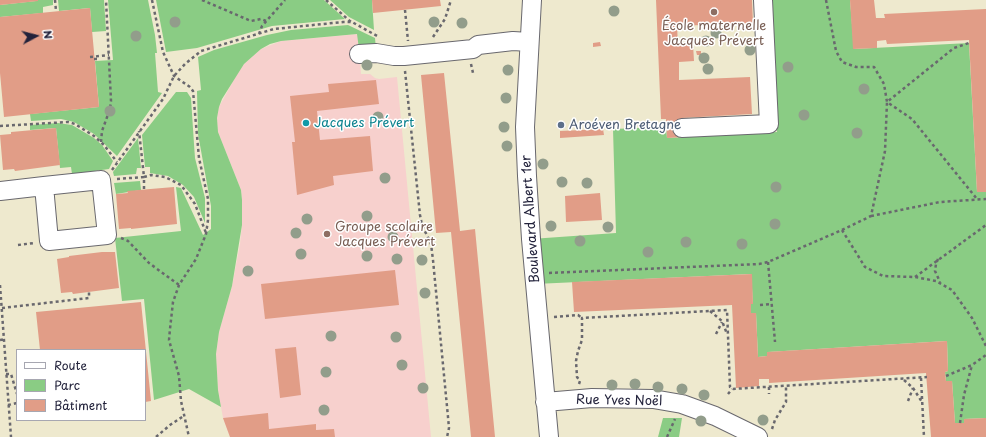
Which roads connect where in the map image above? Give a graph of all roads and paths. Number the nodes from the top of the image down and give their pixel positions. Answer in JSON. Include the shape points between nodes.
{"nodes":[{"id":1,"x":55,"y":0,"type":"edge"},
{"id":2,"x":106,"y":0,"type":"edge"},
{"id":3,"x":152,"y":0,"type":"edge"},
{"id":4,"x":202,"y":0,"type":"edge"},
{"id":5,"x":285,"y":0,"type":"edge"},
{"id":6,"x":326,"y":0,"type":"edge"},
{"id":7,"x":451,"y":0,"type":"edge"},
{"id":8,"x":532,"y":0,"type":"edge"},
{"id":9,"x":763,"y":0,"type":"edge"},
{"id":10,"x":826,"y":0,"type":"edge"},
{"id":11,"x":405,"y":10,"type":"dead end"},
{"id":12,"x":56,"y":11,"type":"dead end"},
{"id":13,"x":266,"y":21,"type":"junction"},
{"id":14,"x":352,"y":22,"type":"junction"},
{"id":15,"x":259,"y":34,"type":"junction"},
{"id":16,"x":439,"y":38,"type":"dead end"},
{"id":17,"x":384,"y":39,"type":"dead end"},
{"id":18,"x":416,"y":40,"type":"dead end"},
{"id":19,"x":529,"y":42,"type":"junction"},
{"id":20,"x":969,"y":43,"type":"dead end"},
{"id":21,"x":405,"y":46,"type":"junction"},
{"id":22,"x":359,"y":54,"type":"dead end"},
{"id":23,"x":109,"y":55,"type":"junction"},
{"id":24,"x":90,"y":57,"type":"dead end"},
{"id":25,"x":94,"y":59,"type":"dead end"},
{"id":26,"x":99,"y":59,"type":"dead end"},
{"id":27,"x":174,"y":76,"type":"junction"},
{"id":28,"x":888,"y":102,"type":"junction"},
{"id":29,"x":0,"y":126,"type":"edge"},
{"id":30,"x":682,"y":128,"type":"dead end"},
{"id":31,"x":139,"y":130,"type":"junction"},
{"id":32,"x":101,"y":142,"type":"junction"},
{"id":33,"x":117,"y":162,"type":"junction"},
{"id":34,"x":144,"y":176,"type":"junction"},
{"id":35,"x":104,"y":179,"type":"junction"},
{"id":36,"x":44,"y":186,"type":"junction"},
{"id":37,"x":144,"y":189,"type":"dead end"},
{"id":38,"x":0,"y":191,"type":"edge"},
{"id":39,"x":977,"y":199,"type":"junction"},
{"id":40,"x":986,"y":199,"type":"edge"},
{"id":41,"x":871,"y":216,"type":"junction"},
{"id":42,"x":986,"y":225,"type":"edge"},
{"id":43,"x":842,"y":230,"type":"junction"},
{"id":44,"x":206,"y":234,"type":"junction"},
{"id":45,"x":107,"y":236,"type":"junction"},
{"id":46,"x":938,"y":259,"type":"junction"},
{"id":47,"x":768,"y":262,"type":"junction"},
{"id":48,"x":549,"y":273,"type":"dead end"},
{"id":49,"x":915,"y":277,"type":"junction"},
{"id":50,"x":941,"y":283,"type":"junction"},
{"id":51,"x":0,"y":285,"type":"edge"},
{"id":52,"x":179,"y":285,"type":"junction"},
{"id":53,"x":89,"y":292,"type":"dead end"},
{"id":54,"x":771,"y":304,"type":"junction"},
{"id":55,"x":760,"y":305,"type":"dead end"},
{"id":56,"x":2,"y":308,"type":"junction"},
{"id":57,"x":710,"y":311,"type":"junction"},
{"id":58,"x":553,"y":317,"type":"dead end"},
{"id":59,"x":582,"y":318,"type":"junction"},
{"id":60,"x":722,"y":322,"type":"junction"},
{"id":61,"x":716,"y":334,"type":"dead end"},
{"id":62,"x":727,"y":336,"type":"junction"},
{"id":63,"x":5,"y":339,"type":"junction"},
{"id":64,"x":0,"y":340,"type":"edge"},
{"id":65,"x":775,"y":342,"type":"dead end"},
{"id":66,"x":986,"y":346,"type":"edge"},
{"id":67,"x":986,"y":355,"type":"edge"},
{"id":68,"x":972,"y":366,"type":"junction"},
{"id":69,"x":6,"y":374,"type":"junction"},
{"id":70,"x":946,"y":376,"type":"dead end"},
{"id":71,"x":927,"y":377,"type":"dead end"},
{"id":72,"x":922,"y":378,"type":"junction"},
{"id":73,"x":904,"y":380,"type":"junction"},
{"id":74,"x":574,"y":386,"type":"dead end"},
{"id":75,"x":786,"y":386,"type":"junction"},
{"id":76,"x":769,"y":387,"type":"junction"},
{"id":77,"x":914,"y":388,"type":"junction"},
{"id":78,"x":732,"y":389,"type":"junction"},
{"id":79,"x":16,"y":391,"type":"edge"},
{"id":80,"x":728,"y":394,"type":"dead end"},
{"id":81,"x":769,"y":394,"type":"dead end"},
{"id":82,"x":908,"y":401,"type":"dead end"},
{"id":83,"x":545,"y":402,"type":"junction"},
{"id":84,"x":922,"y":402,"type":"junction"},
{"id":85,"x":16,"y":403,"type":"edge"},
{"id":86,"x":8,"y":404,"type":"junction"},
{"id":87,"x":185,"y":415,"type":"junction"},
{"id":88,"x":960,"y":423,"type":"dead end"},
{"id":89,"x":762,"y":431,"type":"edge"},
{"id":90,"x":11,"y":437,"type":"edge"},
{"id":91,"x":156,"y":437,"type":"edge"},
{"id":92,"x":188,"y":437,"type":"edge"},
{"id":93,"x":447,"y":437,"type":"edge"},
{"id":94,"x":549,"y":437,"type":"edge"},
{"id":95,"x":924,"y":437,"type":"edge"}],
"edges":[{"from":1,"to":12,"type":"path"},
{"from":2,"to":23,"type":"path"},
{"from":3,"to":27,"type":"path","via":[[163,52]]},
{"from":4,"to":13,"type":"path","via":[[251,21]]},
{"from":5,"to":13,"type":"path"},
{"from":6,"to":14,"type":"path"},
{"from":7,"to":16,"type":"path","via":[[445,19],[432,39]]},
{"from":8,"to":19,"type":"street","name":"Boulevard Albert 1er"},
{"from":9,"to":30,"type":"street","via":[[769,124]]},
{"from":10,"to":28,"type":"path","via":[[836,51],[842,62],[856,67],[874,67],[884,84]]},
{"from":11,"to":21,"type":"path"},
{"from":13,"to":15,"type":"path"},
{"from":14,"to":15,"type":"path","via":[[274,29]]},
{"from":14,"to":17,"type":"path"},
{"from":15,"to":27,"type":"path","via":[[201,51]]},
{"from":18,"to":21,"type":"path"},
{"from":19,"to":21,"type":"street","via":[[478,45],[473,49]]},
{"from":19,"to":83,"type":"street","name":"Boulevard Albert 1er","via":[[525,127],[526,176]]},
{"from":20,"to":28,"type":"path","via":[[954,48]]},
{"from":21,"to":22,"type":"street","via":[[394,56]]},
{"from":21,"to":93,"type":"path","via":[[420,215],[431,244],[433,260],[448,417]]},
{"from":23,"to":24,"type":"path"},
{"from":23,"to":32,"type":"path","via":[[110,109]]},
{"from":25,"to":26,"type":"path"},
{"from":27,"to":31,"type":"path","via":[[163,99]]},
{"from":27,"to":44,"type":"path","via":[[193,91],[199,158],[208,199]]},
{"from":28,"to":39,"type":"path","via":[[912,119]]},
{"from":28,"to":41,"type":"path","via":[[885,151]]},
{"from":29,"to":32,"type":"path","via":[[68,122],[87,131]]},
{"from":31,"to":33,"type":"path"},
{"from":31,"to":34,"type":"path"},
{"from":32,"to":33,"type":"path"},
{"from":33,"to":35,"type":"path"},
{"from":34,"to":35,"type":"path"},
{"from":34,"to":37,"type":"path"},
{"from":34,"to":44,"type":"path","via":[[165,177],[181,185],[195,204]]},
{"from":35,"to":36,"type":"street"},
{"from":35,"to":45,"type":"street"},
{"from":36,"to":38,"type":"street"},
{"from":36,"to":45,"type":"street","via":[[49,241]]},
{"from":39,"to":40,"type":"path"},
{"from":39,"to":41,"type":"path","via":[[940,202]]},
{"from":41,"to":43,"type":"path"},
{"from":42,"to":46,"type":"path"},
{"from":43,"to":47,"type":"path"},
{"from":43,"to":49,"type":"path","via":[[865,267],[883,276]]},
{"from":44,"to":52,"type":"path","via":[[196,260]]},
{"from":45,"to":52,"type":"path","via":[[128,241],[148,263]]},
{"from":46,"to":49,"type":"path"},
{"from":46,"to":50,"type":"path","via":[[935,271]]},
{"from":47,"to":48,"type":"path"},
{"from":47,"to":54,"type":"path"},
{"from":49,"to":50,"type":"path"},
{"from":50,"to":66,"type":"path","via":[[952,290],[972,318]]},
{"from":51,"to":56,"type":"path"},
{"from":52,"to":87,"type":"path","via":[[173,302],[169,340],[179,376]]},
{"from":53,"to":56,"type":"path","via":[[89,298]]},
{"from":54,"to":55,"type":"path"},
{"from":54,"to":65,"type":"path"},
{"from":56,"to":63,"type":"path"},
{"from":57,"to":59,"type":"path"},
{"from":57,"to":60,"type":"path"},
{"from":57,"to":62,"type":"path","via":[[727,310]]},
{"from":58,"to":59,"type":"path"},
{"from":59,"to":74,"type":"path","via":[[582,340],[576,361],[577,377],[580,381],[579,385]]},
{"from":60,"to":61,"type":"path"},
{"from":60,"to":62,"type":"path"},
{"from":62,"to":78,"type":"path"},
{"from":63,"to":64,"type":"path"},
{"from":63,"to":69,"type":"path"},
{"from":67,"to":68,"type":"path"},
{"from":68,"to":70,"type":"path"},
{"from":68,"to":88,"type":"path"},
{"from":69,"to":79,"type":"path","via":[[11,374]]},
{"from":69,"to":86,"type":"path"},
{"from":71,"to":72,"type":"path"},
{"from":72,"to":73,"type":"path"},
{"from":72,"to":84,"type":"path"},
{"from":73,"to":75,"type":"path"},
{"from":73,"to":77,"type":"path"},
{"from":75,"to":76,"type":"path"},
{"from":75,"to":89,"type":"path","via":[[786,402],[775,420],[773,429]]},
{"from":76,"to":78,"type":"path"},
{"from":76,"to":81,"type":"path"},
{"from":77,"to":82,"type":"path"},
{"from":77,"to":84,"type":"path"},
{"from":78,"to":80,"type":"path"},
{"from":83,"to":89,"type":"street","name":"Rue Yves Noël","via":[[592,398],[661,400],[682,404]]},
{"from":83,"to":94,"type":"street","name":"Boulevard Albert 1er"},
{"from":84,"to":95,"type":"path"},
{"from":85,"to":86,"type":"path"},
{"from":86,"to":90,"type":"path"},
{"from":87,"to":91,"type":"path"},
{"from":87,"to":92,"type":"path"}]}
